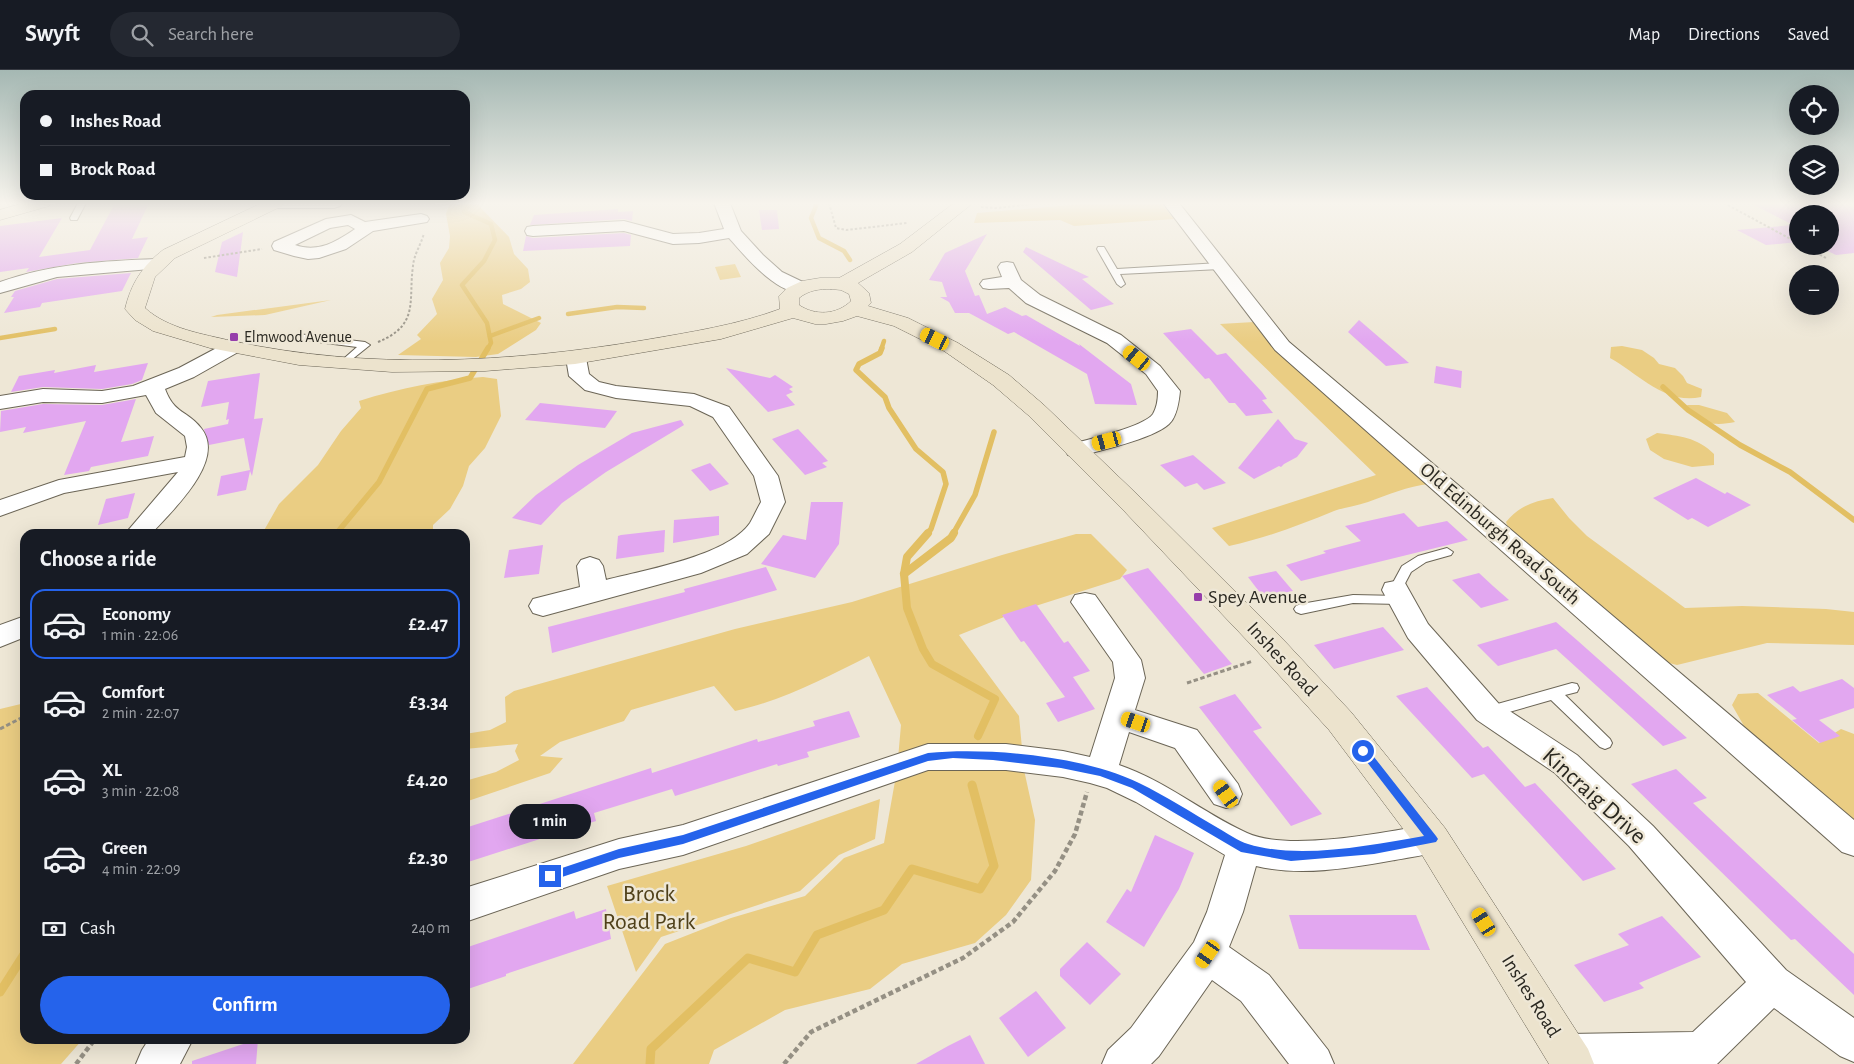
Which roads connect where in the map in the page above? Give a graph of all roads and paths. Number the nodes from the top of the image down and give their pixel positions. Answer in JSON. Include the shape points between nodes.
{"nodes":[{"id":1,"x":177,"y":249,"type":"edge"},
{"id":2,"x":258,"y":249,"type":"edge"},
{"id":3,"x":293,"y":249,"type":"edge"},
{"id":4,"x":329,"y":249,"type":"edge"},
{"id":5,"x":416,"y":249,"type":"edge"},
{"id":6,"x":750,"y":249,"type":"edge"},
{"id":7,"x":902,"y":249,"type":"edge"},
{"id":8,"x":1101,"y":249,"type":"dead end"},
{"id":9,"x":1207,"y":249,"type":"edge"},
{"id":10,"x":1820,"y":255,"type":"edge"},
{"id":11,"x":202,"y":258,"type":"dead end"},
{"id":12,"x":1826,"y":258,"type":"dead end"},
{"id":13,"x":156,"y":264,"type":"junction"},
{"id":14,"x":1220,"y":266,"type":"junction"},
{"id":15,"x":1115,"y":272,"type":"junction"},
{"id":16,"x":842,"y":284,"type":"junction"},
{"id":17,"x":989,"y":284,"type":"dead end"},
{"id":18,"x":1120,"y":284,"type":"dead end"},
{"id":19,"x":1,"y":287,"type":"edge"},
{"id":20,"x":801,"y":288,"type":"junction"},
{"id":21,"x":856,"y":309,"type":"junction"},
{"id":22,"x":793,"y":311,"type":"junction"},
{"id":23,"x":298,"y":337,"type":"dead end"},
{"id":24,"x":365,"y":345,"type":"junction"},
{"id":25,"x":233,"y":347,"type":"junction"},
{"id":26,"x":576,"y":358,"type":"junction"},
{"id":27,"x":345,"y":362,"type":"junction"},
{"id":28,"x":154,"y":387,"type":"junction"},
{"id":29,"x":0,"y":403,"type":"edge"},
{"id":30,"x":1076,"y":450,"type":"junction"},
{"id":31,"x":194,"y":462,"type":"junction"},
{"id":32,"x":0,"y":508,"type":"edge"},
{"id":33,"x":141,"y":529,"type":"edge"},
{"id":34,"x":1447,"y":552,"type":"dead end"},
{"id":35,"x":590,"y":566,"type":"dead end"},
{"id":36,"x":595,"y":593,"type":"junction"},
{"id":37,"x":1398,"y":595,"type":"junction"},
{"id":38,"x":1085,"y":602,"type":"dead end"},
{"id":39,"x":543,"y":606,"type":"dead end"},
{"id":40,"x":1301,"y":609,"type":"dead end"},
{"id":41,"x":20,"y":628,"type":"edge"},
{"id":42,"x":0,"y":637,"type":"edge"},
{"id":43,"x":1254,"y":660,"type":"dead end"},
{"id":44,"x":1187,"y":683,"type":"dead end"},
{"id":45,"x":1572,"y":688,"type":"dead end"},
{"id":46,"x":1553,"y":693,"type":"junction"},
{"id":47,"x":1488,"y":712,"type":"junction"},
{"id":48,"x":1119,"y":716,"type":"junction"},
{"id":49,"x":20,"y":719,"type":"edge"},
{"id":50,"x":0,"y":729,"type":"edge"},
{"id":51,"x":1605,"y":743,"type":"dead end"},
{"id":52,"x":1095,"y":780,"type":"junction"},
{"id":53,"x":1226,"y":794,"type":"dead end"},
{"id":54,"x":1432,"y":839,"type":"junction"},
{"id":55,"x":1854,"y":841,"type":"edge"},
{"id":56,"x":1244,"y":848,"type":"junction"},
{"id":57,"x":470,"y":903,"type":"edge"},
{"id":58,"x":1208,"y":954,"type":"junction"},
{"id":59,"x":1772,"y":984,"type":"junction"},
{"id":60,"x":1854,"y":1042,"type":"edge"},
{"id":61,"x":91,"y":1044,"type":"edge"},
{"id":62,"x":170,"y":1044,"type":"edge"},
{"id":63,"x":1570,"y":1059,"type":"edge"},
{"id":64,"x":76,"y":1064,"type":"edge"},
{"id":65,"x":156,"y":1064,"type":"edge"},
{"id":66,"x":784,"y":1064,"type":"edge"},
{"id":67,"x":1122,"y":1064,"type":"edge"},
{"id":68,"x":1314,"y":1064,"type":"edge"}],
"edges":[{"from":1,"to":13,"type":"street"},
{"from":2,"to":11,"type":"path"},
{"from":3,"to":4,"type":"street","via":[[311,254]]},
{"from":5,"to":24,"type":"path","via":[[411,278],[412,303],[407,322],[387,339]]},
{"from":6,"to":20,"type":"street","via":[[776,276]]},
{"from":7,"to":16,"type":"street"},
{"from":8,"to":15,"type":"lane"},
{"from":9,"to":14,"type":"street","name":"Old Edinburgh Road South"},
{"from":10,"to":12,"type":"path"},
{"from":13,"to":19,"type":"street","via":[[83,267]]},
{"from":13,"to":25,"type":"street","via":[[143,280],[135,309],[144,319],[177,333]]},
{"from":14,"to":15,"type":"lane"},
{"from":14,"to":55,"type":"street","name":"Old Edinburgh Road South","via":[[1282,346]]},
{"from":15,"to":18,"type":"lane"},
{"from":16,"to":20,"type":"street","via":[[820,283]]},
{"from":16,"to":21,"type":"street","via":[[852,287],[862,297]]},
{"from":17,"to":30,"type":"street","via":[[1010,274],[1033,299],[1114,339],[1153,370],[1168,391],[1168,404],[1161,420],[1138,432]]},
{"from":20,"to":22,"type":"street","via":[[789,296],[787,302]]},
{"from":21,"to":22,"type":"street","via":[[848,314],[825,318]]},
{"from":21,"to":30,"type":"street","name":"Inshes Road","via":[[901,322],[977,363],[1036,410]]},
{"from":22,"to":26,"type":"street","via":[[769,321],[696,338]]},
{"from":23,"to":24,"type":"lane"},
{"from":24,"to":27,"type":"lane"},
{"from":25,"to":27,"type":"street"},
{"from":25,"to":28,"type":"street","via":[[197,369]]},
{"from":26,"to":27,"type":"street","via":[[474,365]]},
{"from":26,"to":36,"type":"street","via":[[579,376],[592,386],[616,392],[694,400],[721,412],[766,476],[773,502],[760,528],[738,548],[692,567]]},
{"from":28,"to":29,"type":"street","via":[[101,397],[57,394]]},
{"from":28,"to":31,"type":"street","via":[[163,408],[196,435],[200,446]]},
{"from":30,"to":54,"type":"street","name":"Inshes Road","via":[[1334,714]]},
{"from":31,"to":32,"type":"street","via":[[59,487]]},
{"from":31,"to":33,"type":"street","via":[[182,483]]},
{"from":34,"to":37,"type":"lane","via":[[1422,559],[1406,569]]},
{"from":35,"to":36,"type":"street"},
{"from":36,"to":39,"type":"street"},
{"from":37,"to":40,"type":"lane"},
{"from":37,"to":47,"type":"street","name":"Kincraig Drive","via":[[1418,632]]},
{"from":38,"to":48,"type":"street","via":[[1127,660],[1130,678]]},
{"from":41,"to":42,"type":"street"},
{"from":43,"to":44,"type":"path"},
{"from":45,"to":46,"type":"lane"},
{"from":46,"to":47,"type":"lane"},
{"from":46,"to":51,"type":"lane"},
{"from":47,"to":59,"type":"street","name":"Kincraig Drive","via":[[1572,770],[1641,836]]},
{"from":48,"to":52,"type":"street"},
{"from":48,"to":53,"type":"street","via":[[1186,739]]},
{"from":49,"to":50,"type":"path"},
{"from":52,"to":56,"type":"street","via":[[1136,785]]},
{"from":52,"to":57,"type":"street","via":[[1061,764],[993,756],[953,754],[928,757],[683,840],[619,854]]},
{"from":52,"to":66,"type":"path","via":[[1075,834],[1059,864],[1013,922],[963,958],[811,1032]]},
{"from":54,"to":56,"type":"street","via":[[1374,849],[1291,857]]},
{"from":54,"to":63,"type":"street","name":"Inshes Road"},
{"from":56,"to":58,"type":"street","via":[[1225,912]]},
{"from":58,"to":67,"type":"street","via":[[1145,1042]]},
{"from":58,"to":68,"type":"street","via":[[1255,988]]},
{"from":59,"to":60,"type":"street","name":"Kincraig Drive"},
{"from":59,"to":63,"type":"street","via":[[1701,1052]]},
{"from":61,"to":64,"type":"path"},
{"from":62,"to":65,"type":"street"}]}
